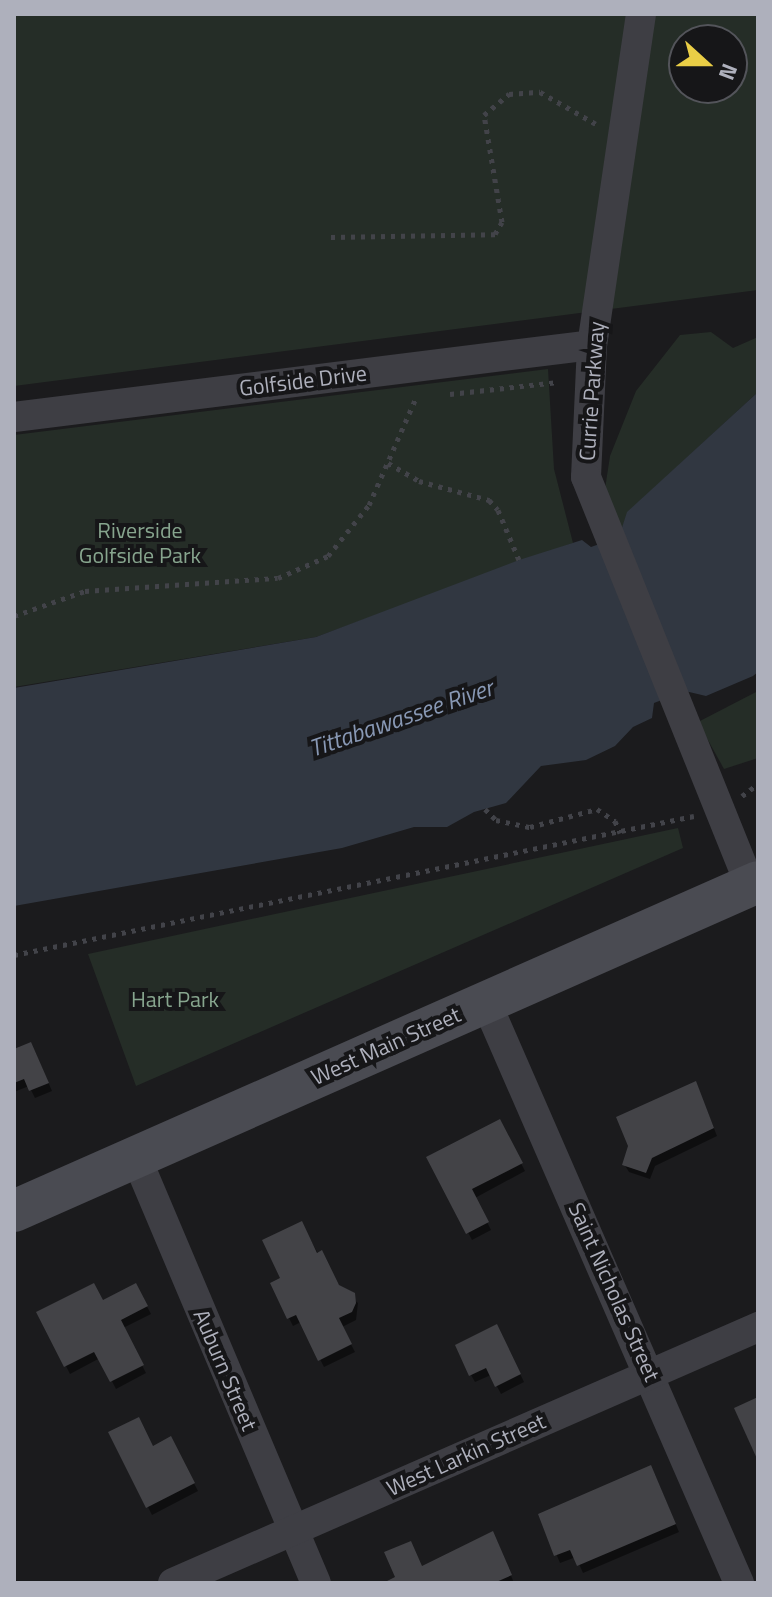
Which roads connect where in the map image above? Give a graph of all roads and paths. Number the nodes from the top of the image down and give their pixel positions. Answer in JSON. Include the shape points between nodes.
{"nodes":[{"id":1,"x":641,"y":14,"type":"edge"},
{"id":2,"x":596,"y":124,"type":"dead end"},
{"id":3,"x":331,"y":237,"type":"dead end"},
{"id":4,"x":592,"y":345,"type":"junction"},
{"id":5,"x":558,"y":382,"type":"dead end"},
{"id":6,"x":441,"y":395,"type":"dead end"},
{"id":7,"x":427,"y":397,"type":"dead end"},
{"id":8,"x":14,"y":417,"type":"edge"},
{"id":9,"x":388,"y":463,"type":"junction"},
{"id":10,"x":519,"y":560,"type":"dead end"},
{"id":11,"x":14,"y":616,"type":"edge"},
{"id":12,"x":485,"y":809,"type":"dead end"},
{"id":13,"x":719,"y":814,"type":"junction"},
{"id":14,"x":620,"y":833,"type":"junction"},
{"id":15,"x":754,"y":883,"type":"edge"},
{"id":16,"x":14,"y":955,"type":"edge"},
{"id":17,"x":486,"y":1002,"type":"junction"},
{"id":18,"x":136,"y":1157,"type":"junction"},
{"id":19,"x":14,"y":1211,"type":"edge"},
{"id":20,"x":758,"y":1327,"type":"edge"},
{"id":21,"x":650,"y":1374,"type":"junction"},
{"id":22,"x":294,"y":1531,"type":"junction"},
{"id":23,"x":173,"y":1583,"type":"edge"},
{"id":24,"x":316,"y":1583,"type":"edge"},
{"id":25,"x":739,"y":1583,"type":"edge"}],
"edges":[{"from":1,"to":4,"type":"street","name":"Currie Parkway"},
{"from":2,"to":3,"type":"path","via":[[540,92],[509,94],[484,115],[502,222],[495,234]]},
{"from":4,"to":8,"type":"street","name":"Golfside Drive"},
{"from":4,"to":13,"type":"street","name":"Currie Parkway","via":[[586,477]]},
{"from":5,"to":6,"type":"path"},
{"from":7,"to":9,"type":"path","via":[[412,399]]},
{"from":9,"to":10,"type":"path","via":[[419,481],[489,500]]},
{"from":9,"to":11,"type":"path","via":[[369,505],[328,556],[278,578],[85,591]]},
{"from":12,"to":14,"type":"path","via":[[496,820],[530,827],[597,809],[615,821]]},
{"from":13,"to":14,"type":"path"},
{"from":13,"to":15,"type":"street","name":"Currie Parkway"},
{"from":14,"to":16,"type":"path"},
{"from":15,"to":17,"type":"street","name":"West Main Street"},
{"from":17,"to":18,"type":"street","name":"West Main Street"},
{"from":17,"to":21,"type":"street","name":"Saint Nicholas Street"},
{"from":18,"to":19,"type":"street","name":"West Main Street"},
{"from":18,"to":22,"type":"street","name":"Auburn Street"},
{"from":20,"to":21,"type":"street","name":"West Larkin Street"},
{"from":21,"to":22,"type":"street","name":"West Larkin Street"},
{"from":21,"to":25,"type":"street","name":"Saint Nicholas Street"},
{"from":22,"to":23,"type":"street","name":"West Larkin Street"},
{"from":22,"to":24,"type":"street","name":"Auburn Street"}]}
